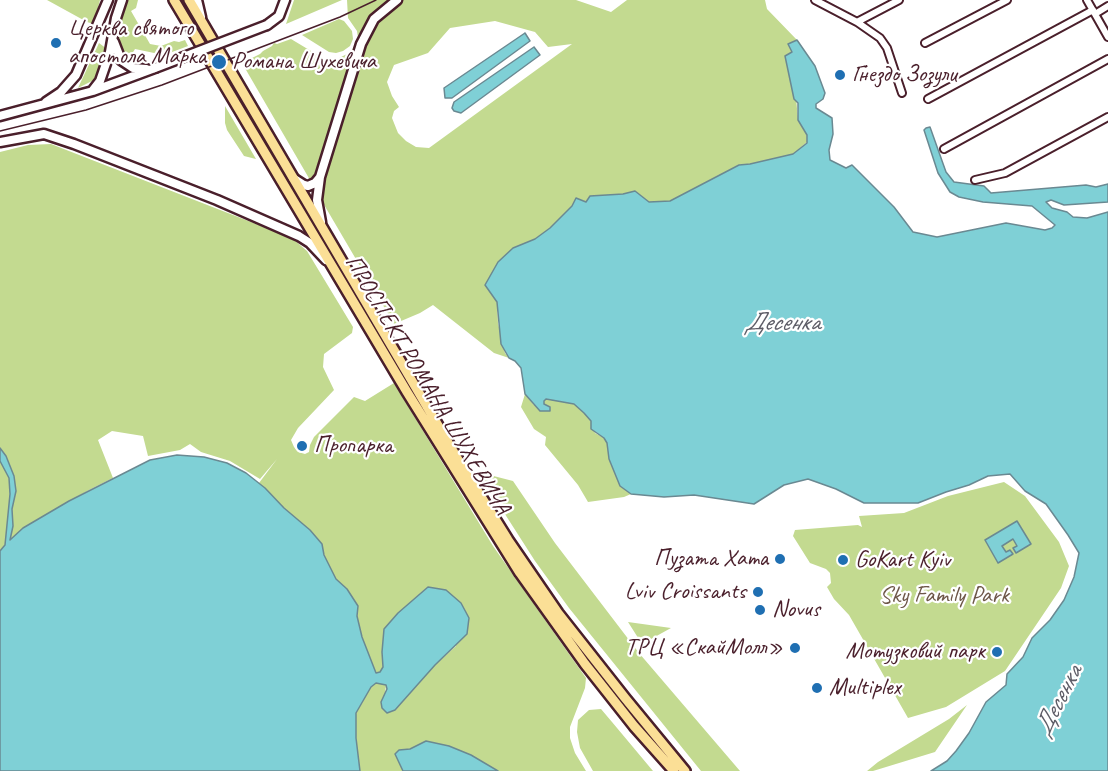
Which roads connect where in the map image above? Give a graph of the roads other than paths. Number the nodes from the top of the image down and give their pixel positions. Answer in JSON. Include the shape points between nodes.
{"nodes":[{"id":1,"x":108,"y":0,"type":"edge"},
{"id":2,"x":122,"y":0,"type":"edge"},
{"id":3,"x":174,"y":0,"type":"edge"},
{"id":4,"x":189,"y":0,"type":"edge"},
{"id":5,"x":197,"y":0,"type":"edge"},
{"id":6,"x":285,"y":0,"type":"edge"},
{"id":7,"x":397,"y":0,"type":"edge"},
{"id":8,"x":899,"y":0,"type":"edge"},
{"id":9,"x":1007,"y":0,"type":"edge"},
{"id":10,"x":1088,"y":0,"type":"edge"},
{"id":11,"x":820,"y":1,"type":"edge"},
{"id":12,"x":1108,"y":6,"type":"edge"},
{"id":13,"x":1094,"y":12,"type":"junction"},
{"id":14,"x":202,"y":21,"type":"junction"},
{"id":15,"x":857,"y":22,"type":"junction"},
{"id":16,"x":113,"y":35,"type":"junction"},
{"id":17,"x":1108,"y":37,"type":"edge"},
{"id":18,"x":925,"y":43,"type":"dead end"},
{"id":19,"x":1108,"y":59,"type":"edge"},
{"id":20,"x":155,"y":68,"type":"junction"},
{"id":21,"x":93,"y":91,"type":"junction"},
{"id":22,"x":902,"y":93,"type":"dead end"},
{"id":23,"x":928,"y":99,"type":"dead end"},
{"id":24,"x":38,"y":107,"type":"junction"},
{"id":25,"x":0,"y":116,"type":"edge"},
{"id":26,"x":1108,"y":117,"type":"edge"},
{"id":27,"x":0,"y":142,"type":"edge"},
{"id":28,"x":944,"y":149,"type":"dead end"},
{"id":29,"x":292,"y":177,"type":"junction"},
{"id":30,"x":320,"y":177,"type":"junction"},
{"id":31,"x":975,"y":180,"type":"dead end"},
{"id":32,"x":322,"y":229,"type":"junction"},
{"id":33,"x":333,"y":267,"type":"junction"},
{"id":34,"x":674,"y":771,"type":"edge"},
{"id":35,"x":685,"y":771,"type":"edge"}],
"edges":[{"from":1,"to":24,"type":"main road","via":[[76,75],[61,92]]},
{"from":2,"to":16,"type":"main road"},
{"from":3,"to":33,"type":"main road","name":"ПРОСПЕКТ РОМАНА ШУХЕВИЧА"},
{"from":4,"to":14,"type":"main road","name":"ПРОСПЕКТ РОМАНА ШУХЕВИЧА"},
{"from":5,"to":14,"type":"main road"},
{"from":6,"to":20,"type":"main road","bridge":true,"via":[[279,16],[267,26]]},
{"from":7,"to":30,"type":"main road","via":[[381,12],[367,32]]},
{"from":8,"to":15,"type":"street"},
{"from":9,"to":18,"type":"street"},
{"from":10,"to":13,"type":"street"},
{"from":11,"to":15,"type":"street"},
{"from":12,"to":13,"type":"street"},
{"from":13,"to":17,"type":"street"},
{"from":13,"to":23,"type":"street"},
{"from":14,"to":29,"type":"main road","name":"ПРОСПЕКТ РОМАНА ШУХЕВИЧА"},
{"from":15,"to":22,"type":"street","via":[[884,43]]},
{"from":16,"to":20,"type":"main road","via":[[117,54],[127,65],[138,70]]},
{"from":16,"to":21,"type":"main road","via":[[100,81]]},
{"from":19,"to":28,"type":"street"},
{"from":20,"to":21,"type":"main road"},
{"from":21,"to":24,"type":"main road"},
{"from":24,"to":25,"type":"main road"},
{"from":26,"to":31,"type":"street","via":[[1005,173]]},
{"from":27,"to":33,"type":"main road","via":[[44,134],[86,149],[299,236]]},
{"from":29,"to":30,"type":"main road","via":[[308,186]]},
{"from":29,"to":32,"type":"main road","name":"ПРОСПЕКТ РОМАНА ШУХЕВИЧА"},
{"from":30,"to":32,"type":"main road","via":[[317,200]]},
{"from":32,"to":35,"type":"main road","name":"ПРОСПЕКТ РОМАНА ШУХЕВИЧА","via":[[508,540],[558,613]]},
{"from":33,"to":34,"type":"main road","name":"ПРОСПЕКТ РОМАНА ШУХЕВИЧА","via":[[520,573],[579,656]]}]}
